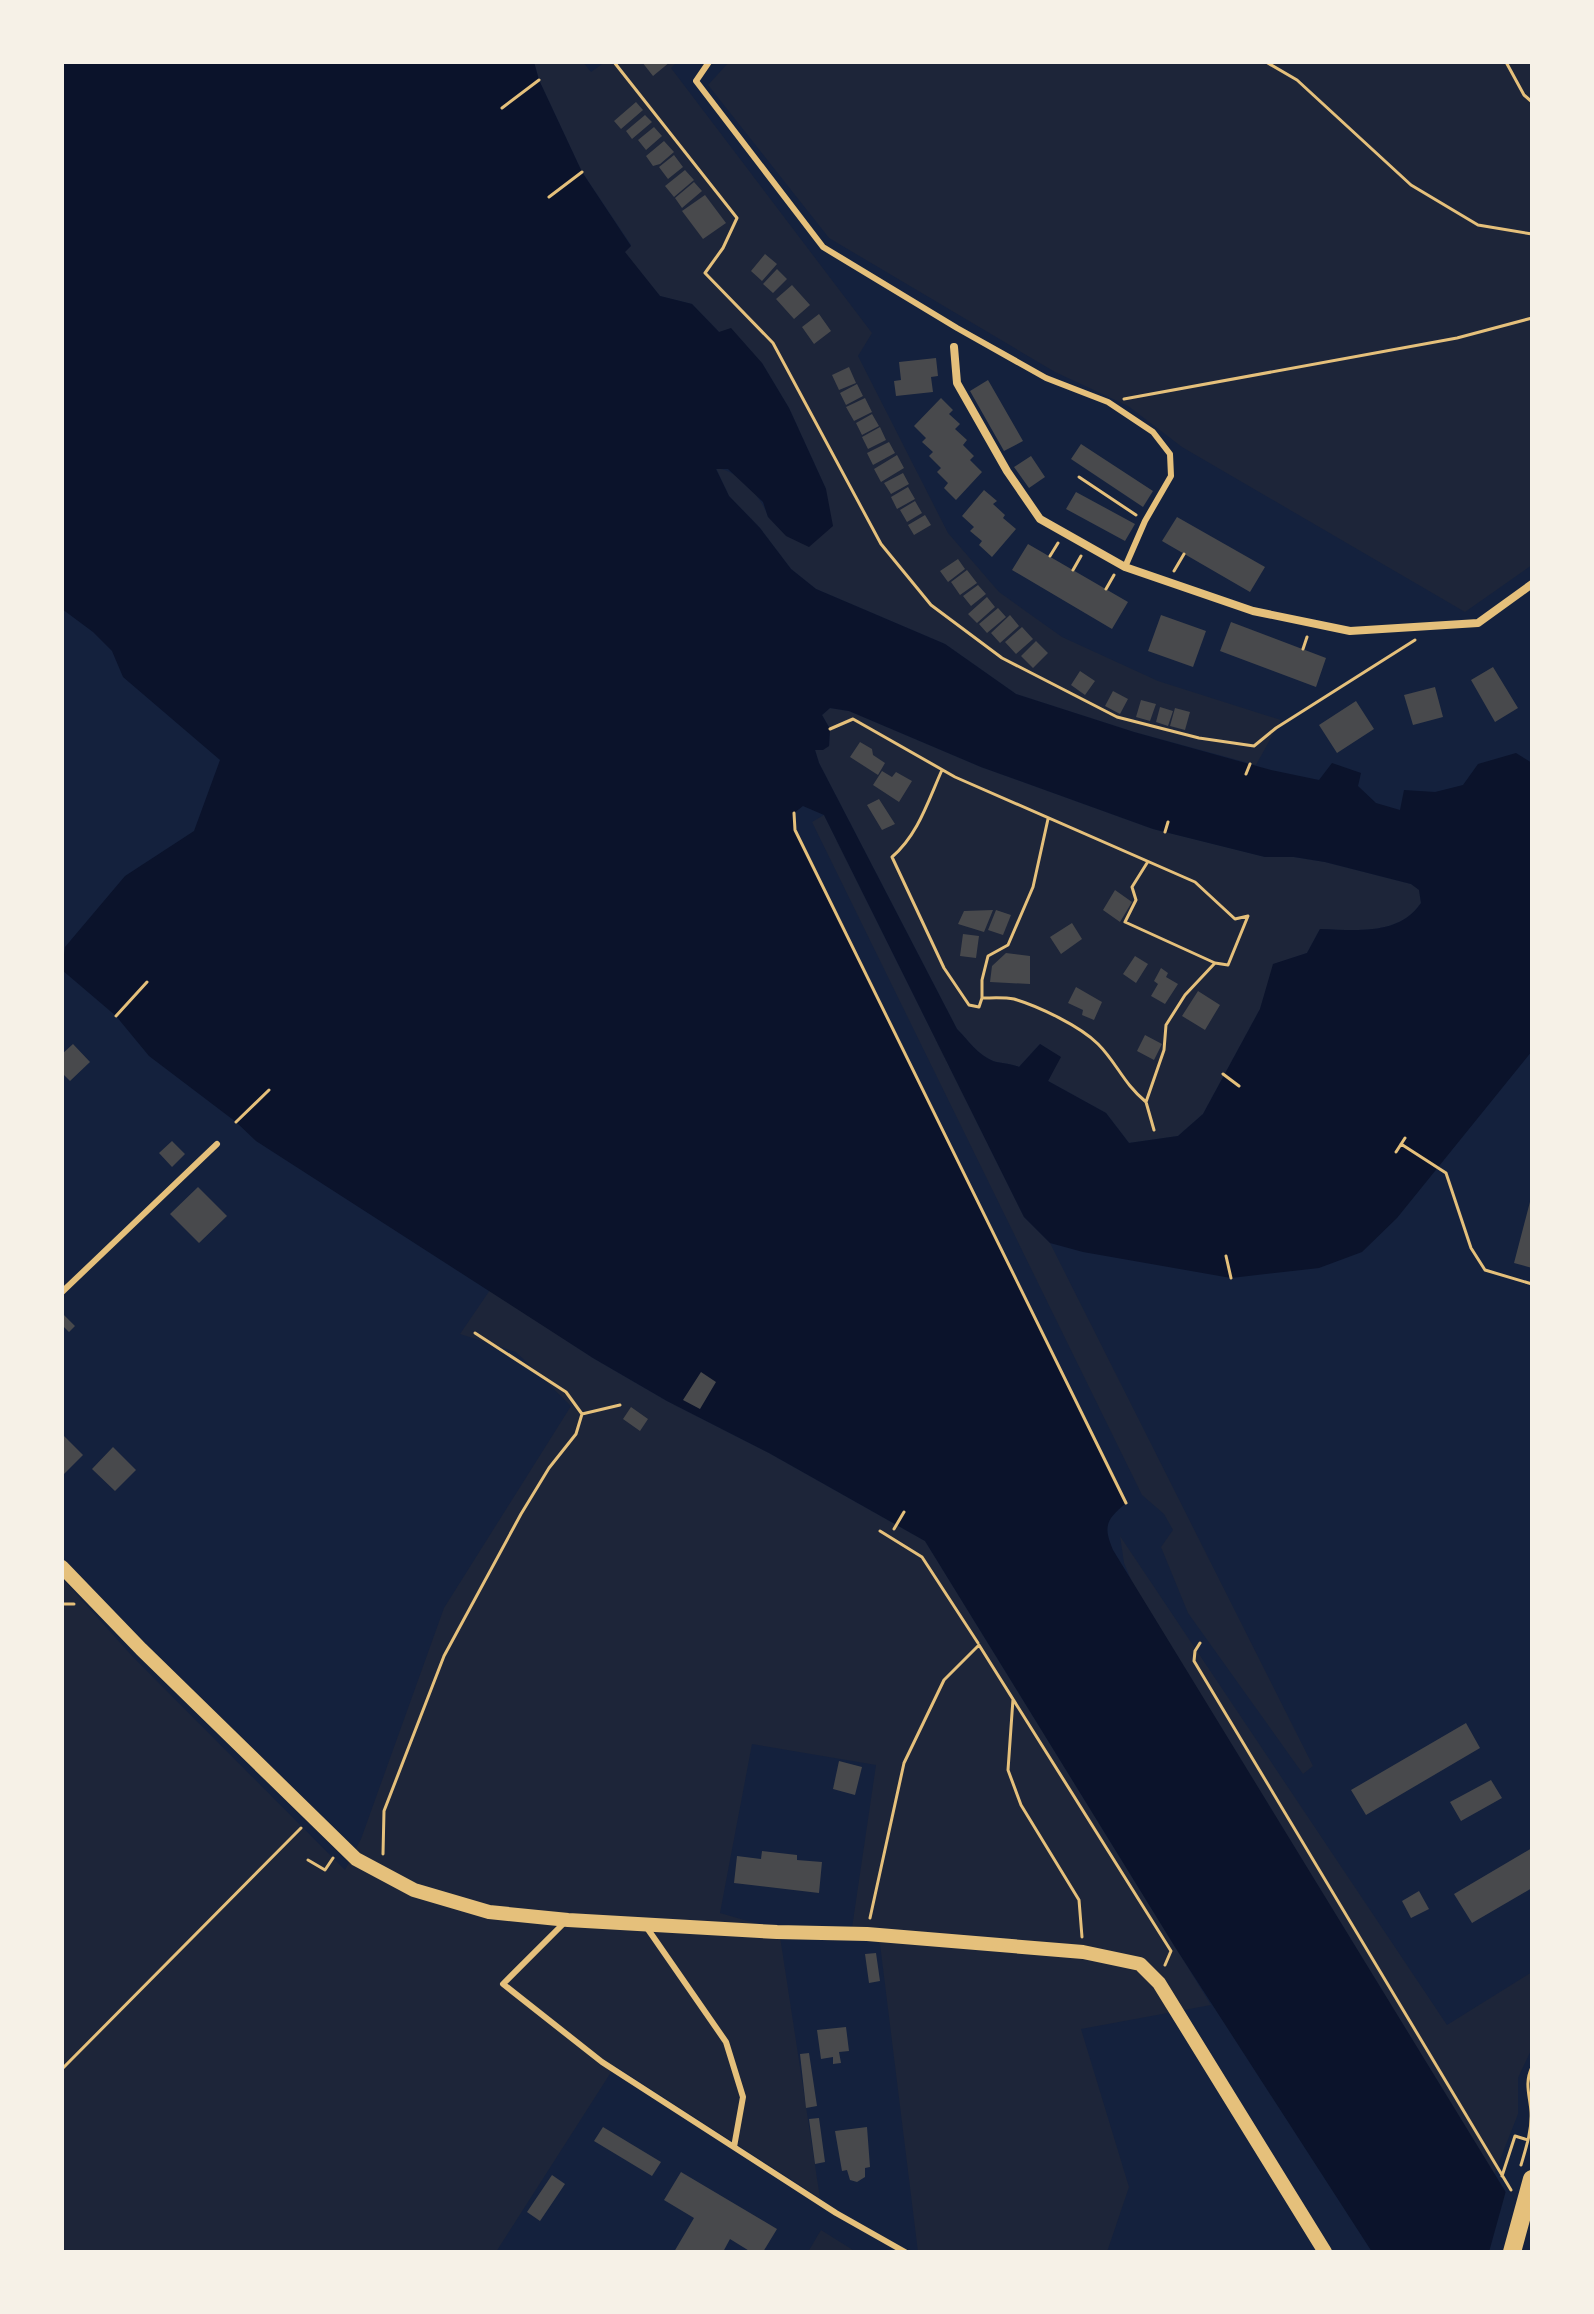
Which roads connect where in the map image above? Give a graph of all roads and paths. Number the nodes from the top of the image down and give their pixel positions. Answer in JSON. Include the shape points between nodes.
{"nodes":[{"id":1,"x":614,"y":62,"type":"edge"},
{"id":2,"x":709,"y":62,"type":"edge"},
{"id":3,"x":1266,"y":62,"type":"edge"},
{"id":4,"x":1506,"y":62,"type":"edge"},
{"id":5,"x":539,"y":80,"type":"dead end"},
{"id":6,"x":1532,"y":102,"type":"edge"},
{"id":7,"x":502,"y":108,"type":"dead end"},
{"id":8,"x":582,"y":172,"type":"dead end"},
{"id":9,"x":549,"y":197,"type":"dead end"},
{"id":10,"x":1532,"y":234,"type":"edge"},
{"id":11,"x":1532,"y":318,"type":"edge"},
{"id":12,"x":954,"y":347,"type":"dead end"},
{"id":13,"x":1108,"y":402,"type":"junction"},
{"id":14,"x":1079,"y":477,"type":"dead end"},
{"id":15,"x":1145,"y":521,"type":"junction"},
{"id":16,"x":1184,"y":554,"type":"dead end"},
{"id":17,"x":1125,"y":567,"type":"junction"},
{"id":18,"x":1168,"y":581,"type":"junction"},
{"id":19,"x":1532,"y":584,"type":"edge"},
{"id":20,"x":1438,"y":626,"type":"junction"},
{"id":21,"x":830,"y":729,"type":"dead end"},
{"id":22,"x":1250,"y":764,"type":"dead end"},
{"id":23,"x":942,"y":770,"type":"junction"},
{"id":24,"x":1246,"y":774,"type":"dead end"},
{"id":25,"x":794,"y":813,"type":"dead end"},
{"id":26,"x":1048,"y":819,"type":"junction"},
{"id":27,"x":1168,"y":822,"type":"dead end"},
{"id":28,"x":1165,"y":832,"type":"dead end"},
{"id":29,"x":1147,"y":862,"type":"junction"},
{"id":30,"x":1215,"y":963,"type":"junction"},
{"id":31,"x":147,"y":982,"type":"dead end"},
{"id":32,"x":982,"y":998,"type":"junction"},
{"id":33,"x":116,"y":1016,"type":"dead end"},
{"id":34,"x":1223,"y":1074,"type":"dead end"},
{"id":35,"x":1239,"y":1086,"type":"dead end"},
{"id":36,"x":269,"y":1090,"type":"dead end"},
{"id":37,"x":1146,"y":1102,"type":"junction"},
{"id":38,"x":236,"y":1122,"type":"dead end"},
{"id":39,"x":1154,"y":1130,"type":"dead end"},
{"id":40,"x":1405,"y":1138,"type":"dead end"},
{"id":41,"x":217,"y":1144,"type":"dead end"},
{"id":42,"x":1401,"y":1144,"type":"junction"},
{"id":43,"x":1396,"y":1152,"type":"dead end"},
{"id":44,"x":1226,"y":1256,"type":"dead end"},
{"id":45,"x":1231,"y":1278,"type":"dead end"},
{"id":46,"x":1532,"y":1284,"type":"edge"},
{"id":47,"x":62,"y":1292,"type":"edge"},
{"id":48,"x":475,"y":1333,"type":"dead end"},
{"id":49,"x":620,"y":1405,"type":"dead end"},
{"id":50,"x":582,"y":1414,"type":"junction"},
{"id":51,"x":1126,"y":1503,"type":"dead end"},
{"id":52,"x":904,"y":1512,"type":"dead end"},
{"id":53,"x":894,"y":1529,"type":"dead end"},
{"id":54,"x":880,"y":1531,"type":"dead end"},
{"id":55,"x":62,"y":1567,"type":"edge"},
{"id":56,"x":1200,"y":1643,"type":"dead end"},
{"id":57,"x":979,"y":1645,"type":"junction"},
{"id":58,"x":1013,"y":1699,"type":"junction"},
{"id":59,"x":313,"y":1816,"type":"junction"},
{"id":60,"x":341,"y":1844,"type":"junction"},
{"id":61,"x":383,"y":1846,"type":"dead end"},
{"id":62,"x":308,"y":1860,"type":"dead end"},
{"id":63,"x":568,"y":1920,"type":"junction"},
{"id":64,"x":643,"y":1923,"type":"junction"},
{"id":65,"x":867,"y":1934,"type":"junction"},
{"id":66,"x":1083,"y":1952,"type":"junction"},
{"id":67,"x":1159,"y":1983,"type":"junction"},
{"id":68,"x":1532,"y":2067,"type":"edge"},
{"id":69,"x":62,"y":2069,"type":"edge"},
{"id":70,"x":1528,"y":2140,"type":"junction"},
{"id":71,"x":734,"y":2147,"type":"junction"},
{"id":72,"x":1526,"y":2182,"type":"edge"},
{"id":73,"x":905,"y":2252,"type":"edge"},
{"id":74,"x":1325,"y":2252,"type":"edge"},
{"id":75,"x":1512,"y":2252,"type":"edge"}],
"edges":[{"from":1,"to":20,"type":"path","via":[[737,218],[705,273],[773,343],[881,544],[931,605],[1002,658],[1117,717],[1254,746]]},
{"from":2,"to":13,"type":"lane","via":[[696,81],[823,247],[1046,378]]},
{"from":3,"to":10,"type":"path","via":[[1297,80],[1411,185],[1478,225]]},
{"from":4,"to":6,"type":"path"},
{"from":5,"to":7,"type":"path"},
{"from":8,"to":9,"type":"path"},
{"from":11,"to":13,"type":"path","via":[[1457,338]]},
{"from":12,"to":17,"type":"street","via":[[957,383],[1040,519]]},
{"from":13,"to":15,"type":"lane","via":[[1153,432],[1170,454],[1171,476]]},
{"from":14,"to":15,"type":"path"},
{"from":15,"to":17,"type":"lane"},
{"from":16,"to":18,"type":"path"},
{"from":17,"to":18,"type":"street"},
{"from":18,"to":20,"type":"street","via":[[1253,611],[1350,631]]},
{"from":19,"to":20,"type":"street","via":[[1478,623]]},
{"from":21,"to":23,"type":"path","via":[[853,719]]},
{"from":22,"to":24,"type":"path"},
{"from":23,"to":26,"type":"path"},
{"from":23,"to":32,"type":"path","via":[[914,832],[892,857],[944,968],[969,1005],[979,1007]]},
{"from":25,"to":51,"type":"path","via":[[795,830]]},
{"from":26,"to":29,"type":"path"},
{"from":26,"to":32,"type":"path","via":[[1033,887],[1008,945],[988,956]]},
{"from":27,"to":28,"type":"path"},
{"from":29,"to":30,"type":"path","via":[[1132,887],[1136,900],[1125,922]]},
{"from":29,"to":30,"type":"path","via":[[1195,882],[1235,919],[1248,916],[1228,965]]},
{"from":30,"to":37,"type":"path","via":[[1166,1025],[1164,1050]]},
{"from":31,"to":33,"type":"path"},
{"from":32,"to":37,"type":"path","via":[[1011,999],[1080,1031],[1098,1044],[1129,1088]]},
{"from":34,"to":35,"type":"path"},
{"from":36,"to":38,"type":"path"},
{"from":37,"to":39,"type":"path"},
{"from":40,"to":42,"type":"path"},
{"from":41,"to":47,"type":"lane"},
{"from":42,"to":43,"type":"path"},
{"from":42,"to":46,"type":"path","via":[[1446,1173],[1471,1248],[1485,1270]]},
{"from":44,"to":45,"type":"path"},
{"from":48,"to":50,"type":"path","via":[[566,1392]]},
{"from":49,"to":50,"type":"path"},
{"from":50,"to":61,"type":"path","via":[[576,1434],[521,1514],[444,1656],[384,1811]]},
{"from":52,"to":53,"type":"path"},
{"from":54,"to":57,"type":"path","via":[[922,1557]]},
{"from":55,"to":59,"type":"street"},
{"from":56,"to":70,"type":"path","via":[[1194,1661],[1502,2176],[1515,2136]]},
{"from":57,"to":58,"type":"path"},
{"from":57,"to":65,"type":"path","via":[[944,1680],[904,1763]]},
{"from":58,"to":66,"type":"path","via":[[1008,1770],[1021,1805],[1079,1900]]},
{"from":58,"to":67,"type":"path","via":[[1171,1951]]},
{"from":59,"to":60,"type":"street"},
{"from":59,"to":69,"type":"path"},
{"from":60,"to":62,"type":"path","via":[[325,1870]]},
{"from":60,"to":63,"type":"street","via":[[356,1859],[414,1890],[489,1912]]},
{"from":63,"to":64,"type":"street"},
{"from":63,"to":71,"type":"lane","via":[[503,1984],[602,2062]]},
{"from":64,"to":65,"type":"street"},
{"from":64,"to":71,"type":"lane","via":[[726,2042],[743,2097]]},
{"from":65,"to":66,"type":"street"},
{"from":66,"to":67,"type":"street","via":[[1140,1964]]},
{"from":67,"to":74,"type":"street"},
{"from":68,"to":70,"type":"path","via":[[1526,2083]]},
{"from":70,"to":72,"type":"path"},
{"from":71,"to":73,"type":"lane"},
{"from":72,"to":75,"type":"main road"}]}
